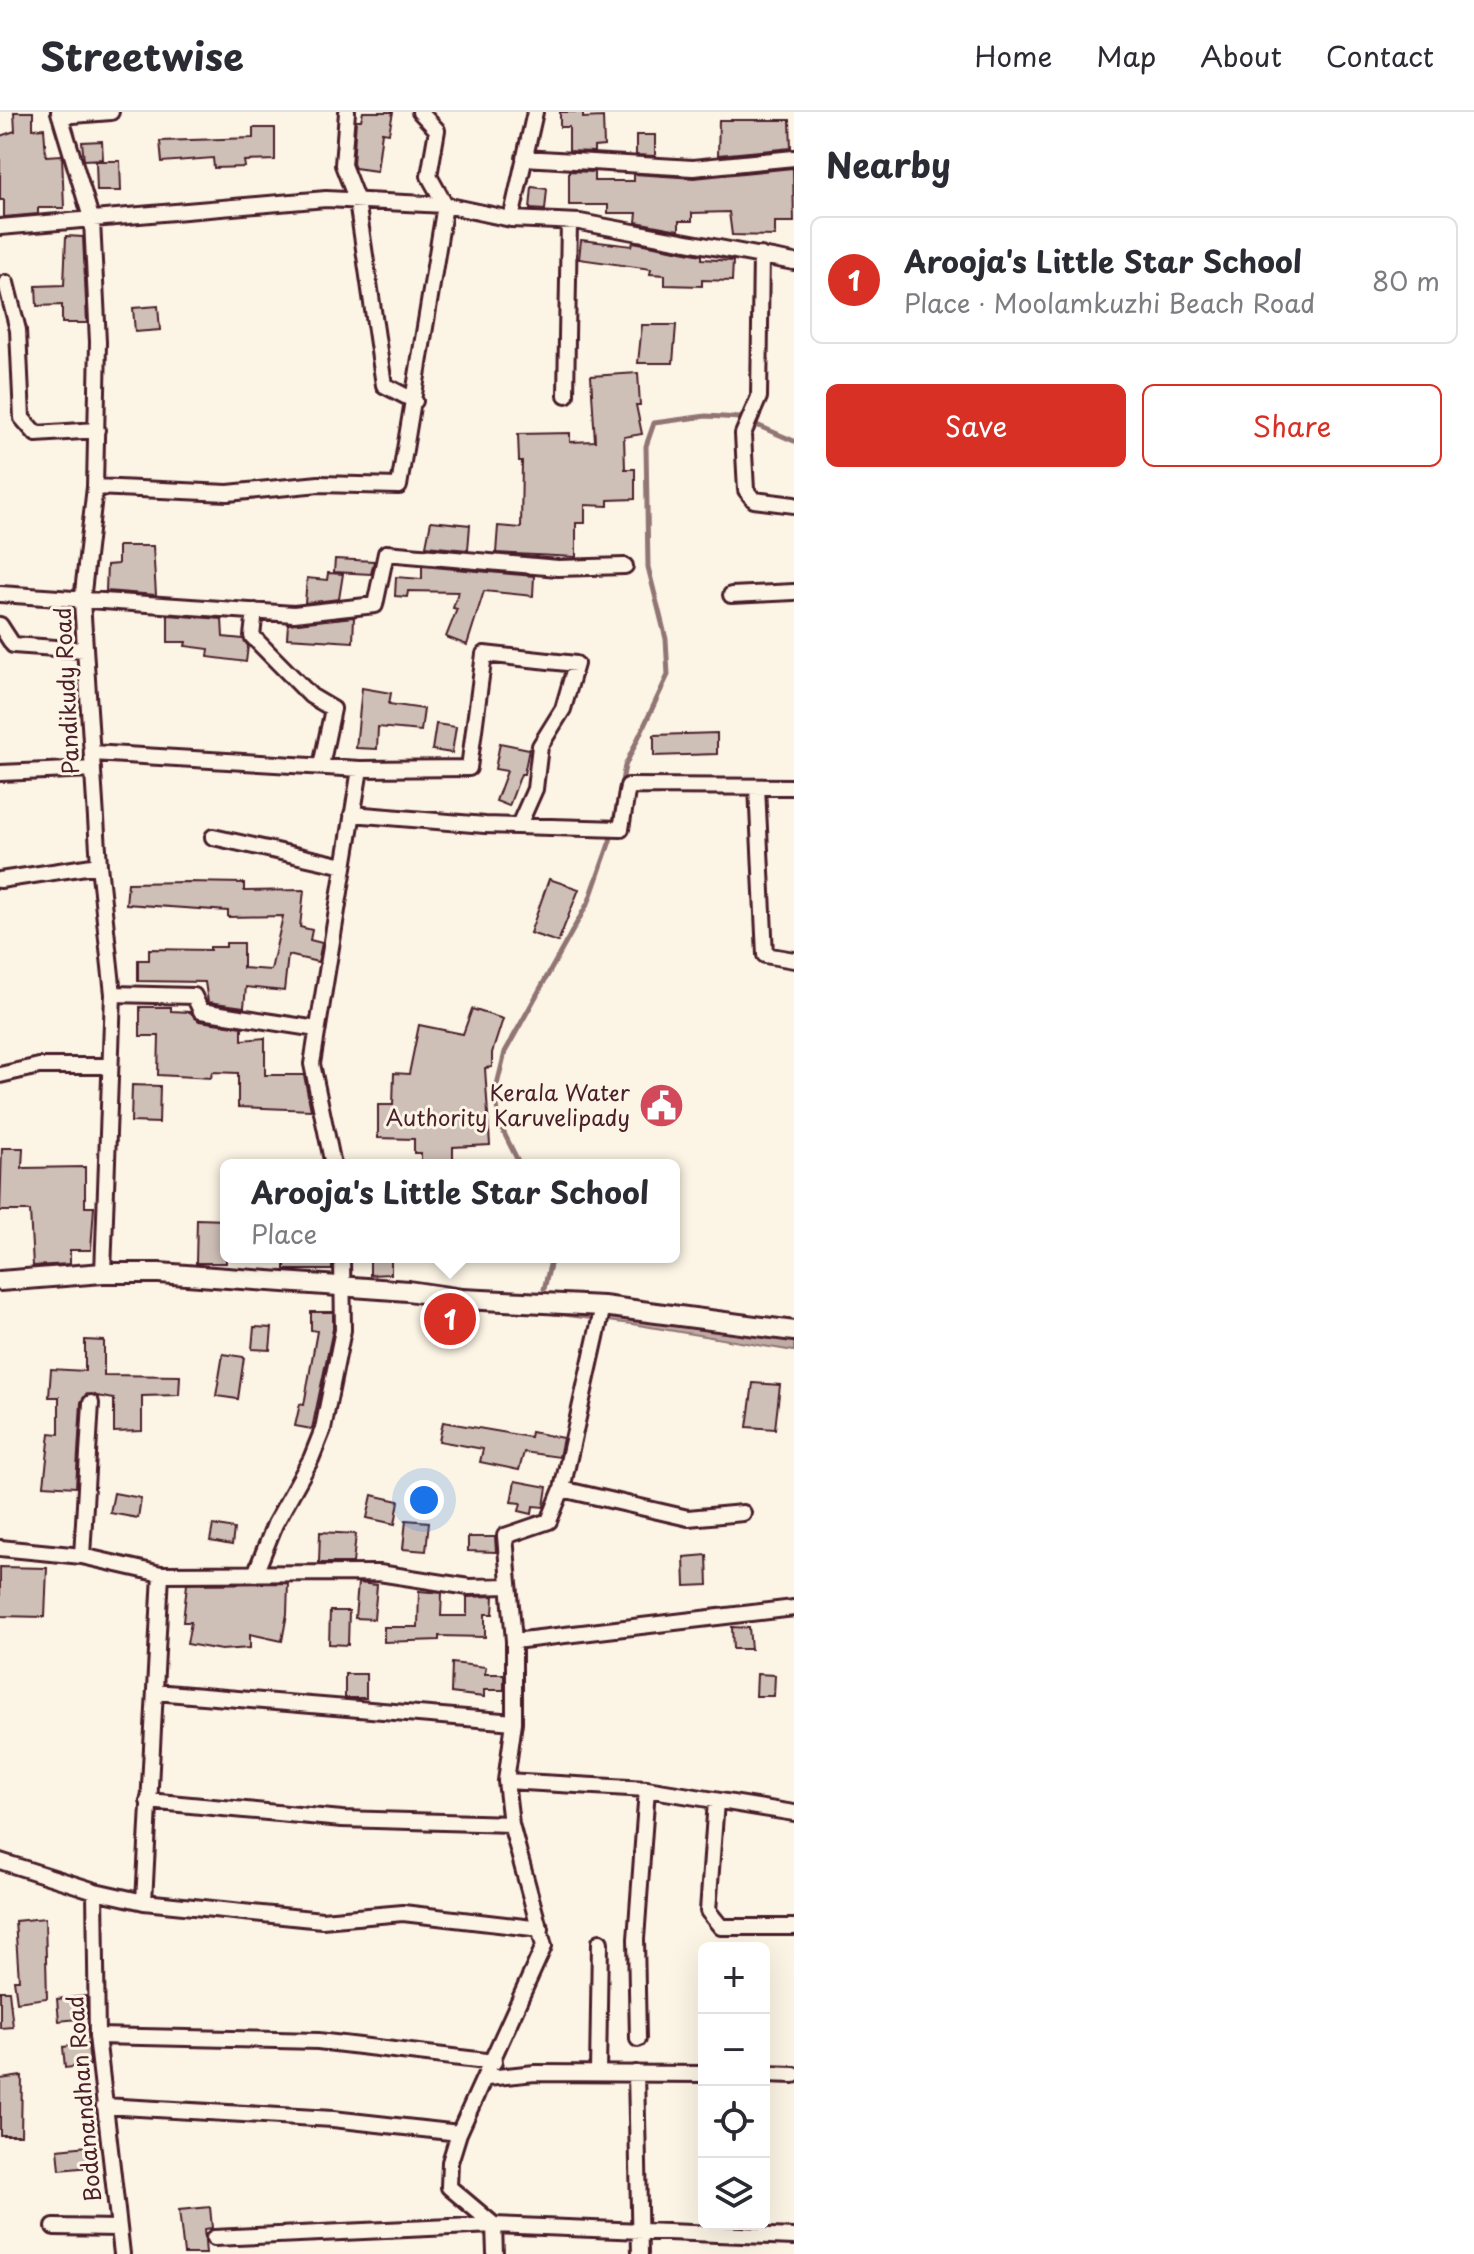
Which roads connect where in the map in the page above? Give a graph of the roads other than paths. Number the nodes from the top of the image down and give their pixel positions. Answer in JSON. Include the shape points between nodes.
{"nodes":[{"id":1,"x":111,"y":112,"type":"edge"},
{"id":2,"x":347,"y":112,"type":"edge"},
{"id":3,"x":420,"y":112,"type":"edge"},
{"id":4,"x":535,"y":112,"type":"edge"},
{"id":5,"x":60,"y":114,"type":"edge"},
{"id":6,"x":524,"y":158,"type":"junction"},
{"id":7,"x":794,"y":158,"type":"edge"},
{"id":8,"x":357,"y":201,"type":"junction"},
{"id":9,"x":445,"y":205,"type":"junction"},
{"id":10,"x":511,"y":219,"type":"junction"},
{"id":11,"x":92,"y":221,"type":"junction"},
{"id":12,"x":569,"y":222,"type":"junction"},
{"id":13,"x":0,"y":227,"type":"edge"},
{"id":14,"x":761,"y":255,"type":"junction"},
{"id":15,"x":794,"y":262,"type":"edge"},
{"id":16,"x":6,"y":283,"type":"dead end"},
{"id":17,"x":566,"y":395,"type":"dead end"},
{"id":18,"x":415,"y":401,"type":"junction"},
{"id":19,"x":97,"y":430,"type":"junction"},
{"id":20,"x":95,"y":487,"type":"junction"},
{"id":21,"x":794,"y":505,"type":"edge"},
{"id":22,"x":625,"y":566,"type":"dead end"},
{"id":23,"x":794,"y":592,"type":"edge"},
{"id":24,"x":0,"y":594,"type":"edge"},
{"id":25,"x":731,"y":595,"type":"dead end"},
{"id":26,"x":82,"y":601,"type":"junction"},
{"id":27,"x":255,"y":611,"type":"junction"},
{"id":28,"x":0,"y":625,"type":"edge"},
{"id":29,"x":84,"y":650,"type":"junction"},
{"id":30,"x":92,"y":753,"type":"junction"},
{"id":31,"x":321,"y":766,"type":"junction"},
{"id":32,"x":93,"y":769,"type":"junction"},
{"id":33,"x":360,"y":769,"type":"junction"},
{"id":34,"x":0,"y":773,"type":"edge"},
{"id":35,"x":757,"y":787,"type":"junction"},
{"id":36,"x":794,"y":787,"type":"edge"},
{"id":37,"x":352,"y":814,"type":"junction"},
{"id":38,"x":519,"y":825,"type":"junction"},
{"id":39,"x":213,"y":837,"type":"dead end"},
{"id":40,"x":99,"y":865,"type":"junction"},
{"id":41,"x":344,"y":866,"type":"junction"},
{"id":42,"x":0,"y":880,"type":"edge"},
{"id":43,"x":794,"y":960,"type":"edge"},
{"id":44,"x":113,"y":994,"type":"junction"},
{"id":45,"x":317,"y":1029,"type":"junction"},
{"id":46,"x":109,"y":1066,"type":"junction"},
{"id":47,"x":0,"y":1075,"type":"edge"},
{"id":48,"x":332,"y":1159,"type":"edge"},
{"id":49,"x":342,"y":1263,"type":"edge"},
{"id":50,"x":103,"y":1273,"type":"junction"},
{"id":51,"x":0,"y":1281,"type":"edge"},
{"id":52,"x":341,"y":1285,"type":"junction"},
{"id":53,"x":602,"y":1313,"type":"junction"},
{"id":54,"x":794,"y":1331,"type":"edge"},
{"id":55,"x":91,"y":1403,"type":"dead end"},
{"id":56,"x":562,"y":1489,"type":"junction"},
{"id":57,"x":743,"y":1513,"type":"dead end"},
{"id":58,"x":0,"y":1548,"type":"edge"},
{"id":59,"x":82,"y":1556,"type":"junction"},
{"id":60,"x":161,"y":1574,"type":"junction"},
{"id":61,"x":255,"y":1574,"type":"junction"},
{"id":62,"x":509,"y":1586,"type":"junction"},
{"id":63,"x":794,"y":1608,"type":"edge"},
{"id":64,"x":514,"y":1641,"type":"junction"},
{"id":65,"x":155,"y":1692,"type":"junction"},
{"id":66,"x":514,"y":1722,"type":"junction"},
{"id":67,"x":506,"y":1781,"type":"junction"},
{"id":68,"x":647,"y":1789,"type":"junction"},
{"id":69,"x":148,"y":1801,"type":"junction"},
{"id":70,"x":716,"y":1801,"type":"junction"},
{"id":71,"x":794,"y":1813,"type":"edge"},
{"id":72,"x":511,"y":1824,"type":"junction"},
{"id":73,"x":0,"y":1861,"type":"edge"},
{"id":74,"x":95,"y":1891,"type":"junction"},
{"id":75,"x":144,"y":1902,"type":"junction"},
{"id":76,"x":794,"y":1927,"type":"edge"},
{"id":77,"x":541,"y":1929,"type":"junction"},
{"id":78,"x":600,"y":1942,"type":"dead end"},
{"id":79,"x":97,"y":2036,"type":"junction"},
{"id":80,"x":638,"y":2039,"type":"dead end"},
{"id":81,"x":494,"y":2062,"type":"junction"},
{"id":82,"x":598,"y":2073,"type":"junction"},
{"id":83,"x":636,"y":2073,"type":"junction"},
{"id":84,"x":698,"y":2074,"type":"edge"},
{"id":85,"x":770,"y":2074,"type":"edge"},
{"id":86,"x":794,"y":2075,"type":"edge"},
{"id":87,"x":487,"y":2078,"type":"junction"},
{"id":88,"x":104,"y":2106,"type":"junction"},
{"id":89,"x":459,"y":2133,"type":"junction"},
{"id":90,"x":494,"y":2225,"type":"junction"},
{"id":91,"x":54,"y":2227,"type":"dead end"},
{"id":92,"x":118,"y":2228,"type":"junction"},
{"id":93,"x":641,"y":2229,"type":"junction"},
{"id":94,"x":794,"y":2237,"type":"edge"},
{"id":95,"x":214,"y":2238,"type":"dead end"},
{"id":96,"x":122,"y":2254,"type":"edge"},
{"id":97,"x":495,"y":2254,"type":"edge"},
{"id":98,"x":640,"y":2254,"type":"edge"}],
"edges":[{"from":1,"to":5,"type":"street"},
{"from":2,"to":8,"type":"street","via":[[343,165]]},
{"from":3,"to":9,"type":"street","via":[[437,130],[429,176]]},
{"from":4,"to":6,"type":"street"},
{"from":5,"to":11,"type":"street","name":"Pandikudy Road"},
{"from":6,"to":7,"type":"street","via":[[693,168]]},
{"from":6,"to":10,"type":"street"},
{"from":8,"to":9,"type":"street"},
{"from":8,"to":11,"type":"street","via":[[326,199]]},
{"from":8,"to":18,"type":"street","via":[[384,385]]},
{"from":9,"to":10,"type":"street"},
{"from":9,"to":18,"type":"street"},
{"from":10,"to":12,"type":"street"},
{"from":11,"to":13,"type":"street"},
{"from":11,"to":19,"type":"street","name":"Pandikudy Road"},
{"from":12,"to":14,"type":"street"},
{"from":12,"to":17,"type":"street"},
{"from":14,"to":15,"type":"street"},
{"from":14,"to":21,"type":"street","via":[[759,397],[748,422],[746,490],[754,500]]},
{"from":16,"to":19,"type":"street","via":[[18,330],[22,418],[36,434]]},
{"from":18,"to":20,"type":"street","via":[[399,486],[319,484],[228,493]]},
{"from":19,"to":20,"type":"street","name":"Pandikudy Road"},
{"from":20,"to":26,"type":"street","name":"Pandikudy Road"},
{"from":22,"to":27,"type":"street","via":[[558,568],[386,553],[375,605],[294,614]]},
{"from":23,"to":25,"type":"street"},
{"from":24,"to":26,"type":"street"},
{"from":26,"to":27,"type":"street"},
{"from":26,"to":29,"type":"street","name":"Pandikudy Road"},
{"from":27,"to":31,"type":"street","via":[[252,636],[311,696],[333,709]]},
{"from":28,"to":29,"type":"street","via":[[13,645]]},
{"from":29,"to":30,"type":"street","name":"Pandikudy Road"},
{"from":30,"to":31,"type":"street"},
{"from":30,"to":32,"type":"street","name":"Pandikudy Road"},
{"from":31,"to":33,"type":"street"},
{"from":32,"to":34,"type":"street"},
{"from":32,"to":40,"type":"street","name":"Pandikudy Road"},
{"from":33,"to":37,"type":"street"},
{"from":33,"to":38,"type":"street","via":[[469,768],[484,654],[576,664],[563,709],[540,746],[535,789]]},
{"from":35,"to":36,"type":"street"},
{"from":35,"to":38,"type":"street","via":[[628,786],[621,829]]},
{"from":35,"to":43,"type":"street","via":[[765,955]]},
{"from":37,"to":38,"type":"street"},
{"from":37,"to":41,"type":"street"},
{"from":39,"to":41,"type":"street"},
{"from":40,"to":42,"type":"street"},
{"from":40,"to":44,"type":"street","name":"Pandikudy Road"},
{"from":41,"to":45,"type":"street"},
{"from":44,"to":45,"type":"street","via":[[194,996],[201,1011]]},
{"from":44,"to":46,"type":"street","name":"Pandikudy Road"},
{"from":45,"to":48,"type":"street","via":[[312,1064]]},
{"from":46,"to":47,"type":"street","via":[[39,1066]]},
{"from":46,"to":50,"type":"street","name":"Pandikudy Road"},
{"from":49,"to":52,"type":"street"},
{"from":50,"to":51,"type":"street"},
{"from":50,"to":52,"type":"street"},
{"from":52,"to":53,"type":"street"},
{"from":52,"to":61,"type":"street","via":[[343,1330],[323,1429]]},
{"from":53,"to":54,"type":"street"},
{"from":53,"to":56,"type":"street"},
{"from":55,"to":59,"type":"street"},
{"from":56,"to":57,"type":"street","via":[[688,1518]]},
{"from":56,"to":62,"type":"street","via":[[549,1521],[505,1536]]},
{"from":58,"to":59,"type":"street"},
{"from":59,"to":60,"type":"street"},
{"from":60,"to":61,"type":"street"},
{"from":60,"to":65,"type":"street"},
{"from":61,"to":62,"type":"street","via":[[379,1573],[469,1587]]},
{"from":62,"to":64,"type":"street"},
{"from":63,"to":64,"type":"street"},
{"from":64,"to":66,"type":"street"},
{"from":65,"to":66,"type":"street"},
{"from":65,"to":69,"type":"street"},
{"from":66,"to":67,"type":"street"},
{"from":67,"to":68,"type":"street"},
{"from":67,"to":72,"type":"street"},
{"from":68,"to":70,"type":"street"},
{"from":68,"to":80,"type":"street","via":[[636,1939]]},
{"from":69,"to":72,"type":"street","via":[[342,1819]]},
{"from":69,"to":75,"type":"street"},
{"from":70,"to":71,"type":"street"},
{"from":70,"to":76,"type":"street","via":[[708,1911],[721,1927]]},
{"from":72,"to":77,"type":"street"},
{"from":73,"to":74,"type":"street"},
{"from":74,"to":75,"type":"street"},
{"from":74,"to":79,"type":"street","name":"Bodanandhan Road"},
{"from":75,"to":77,"type":"street","via":[[322,1920],[403,1913]]},
{"from":77,"to":81,"type":"street","via":[[544,1946]]},
{"from":78,"to":82,"type":"street"},
{"from":79,"to":81,"type":"street","via":[[318,2041]]},
{"from":79,"to":88,"type":"street","name":"Bodanandhan Road"},
{"from":81,"to":87,"type":"street"},
{"from":82,"to":83,"type":"street"},
{"from":82,"to":87,"type":"street"},
{"from":83,"to":84,"type":"street"},
{"from":83,"to":93,"type":"street"},
{"from":85,"to":86,"type":"street"},
{"from":87,"to":89,"type":"street"},
{"from":88,"to":89,"type":"street","via":[[333,2119]]},
{"from":88,"to":92,"type":"street","name":"Bodanandhan Road"},
{"from":89,"to":90,"type":"street","via":[[449,2187]]},
{"from":90,"to":93,"type":"street"},
{"from":90,"to":95,"type":"street"},
{"from":90,"to":97,"type":"street"},
{"from":91,"to":92,"type":"street"},
{"from":92,"to":96,"type":"street","name":"Bodanandhan Road"},
{"from":93,"to":94,"type":"street"},
{"from":93,"to":98,"type":"street"}]}
